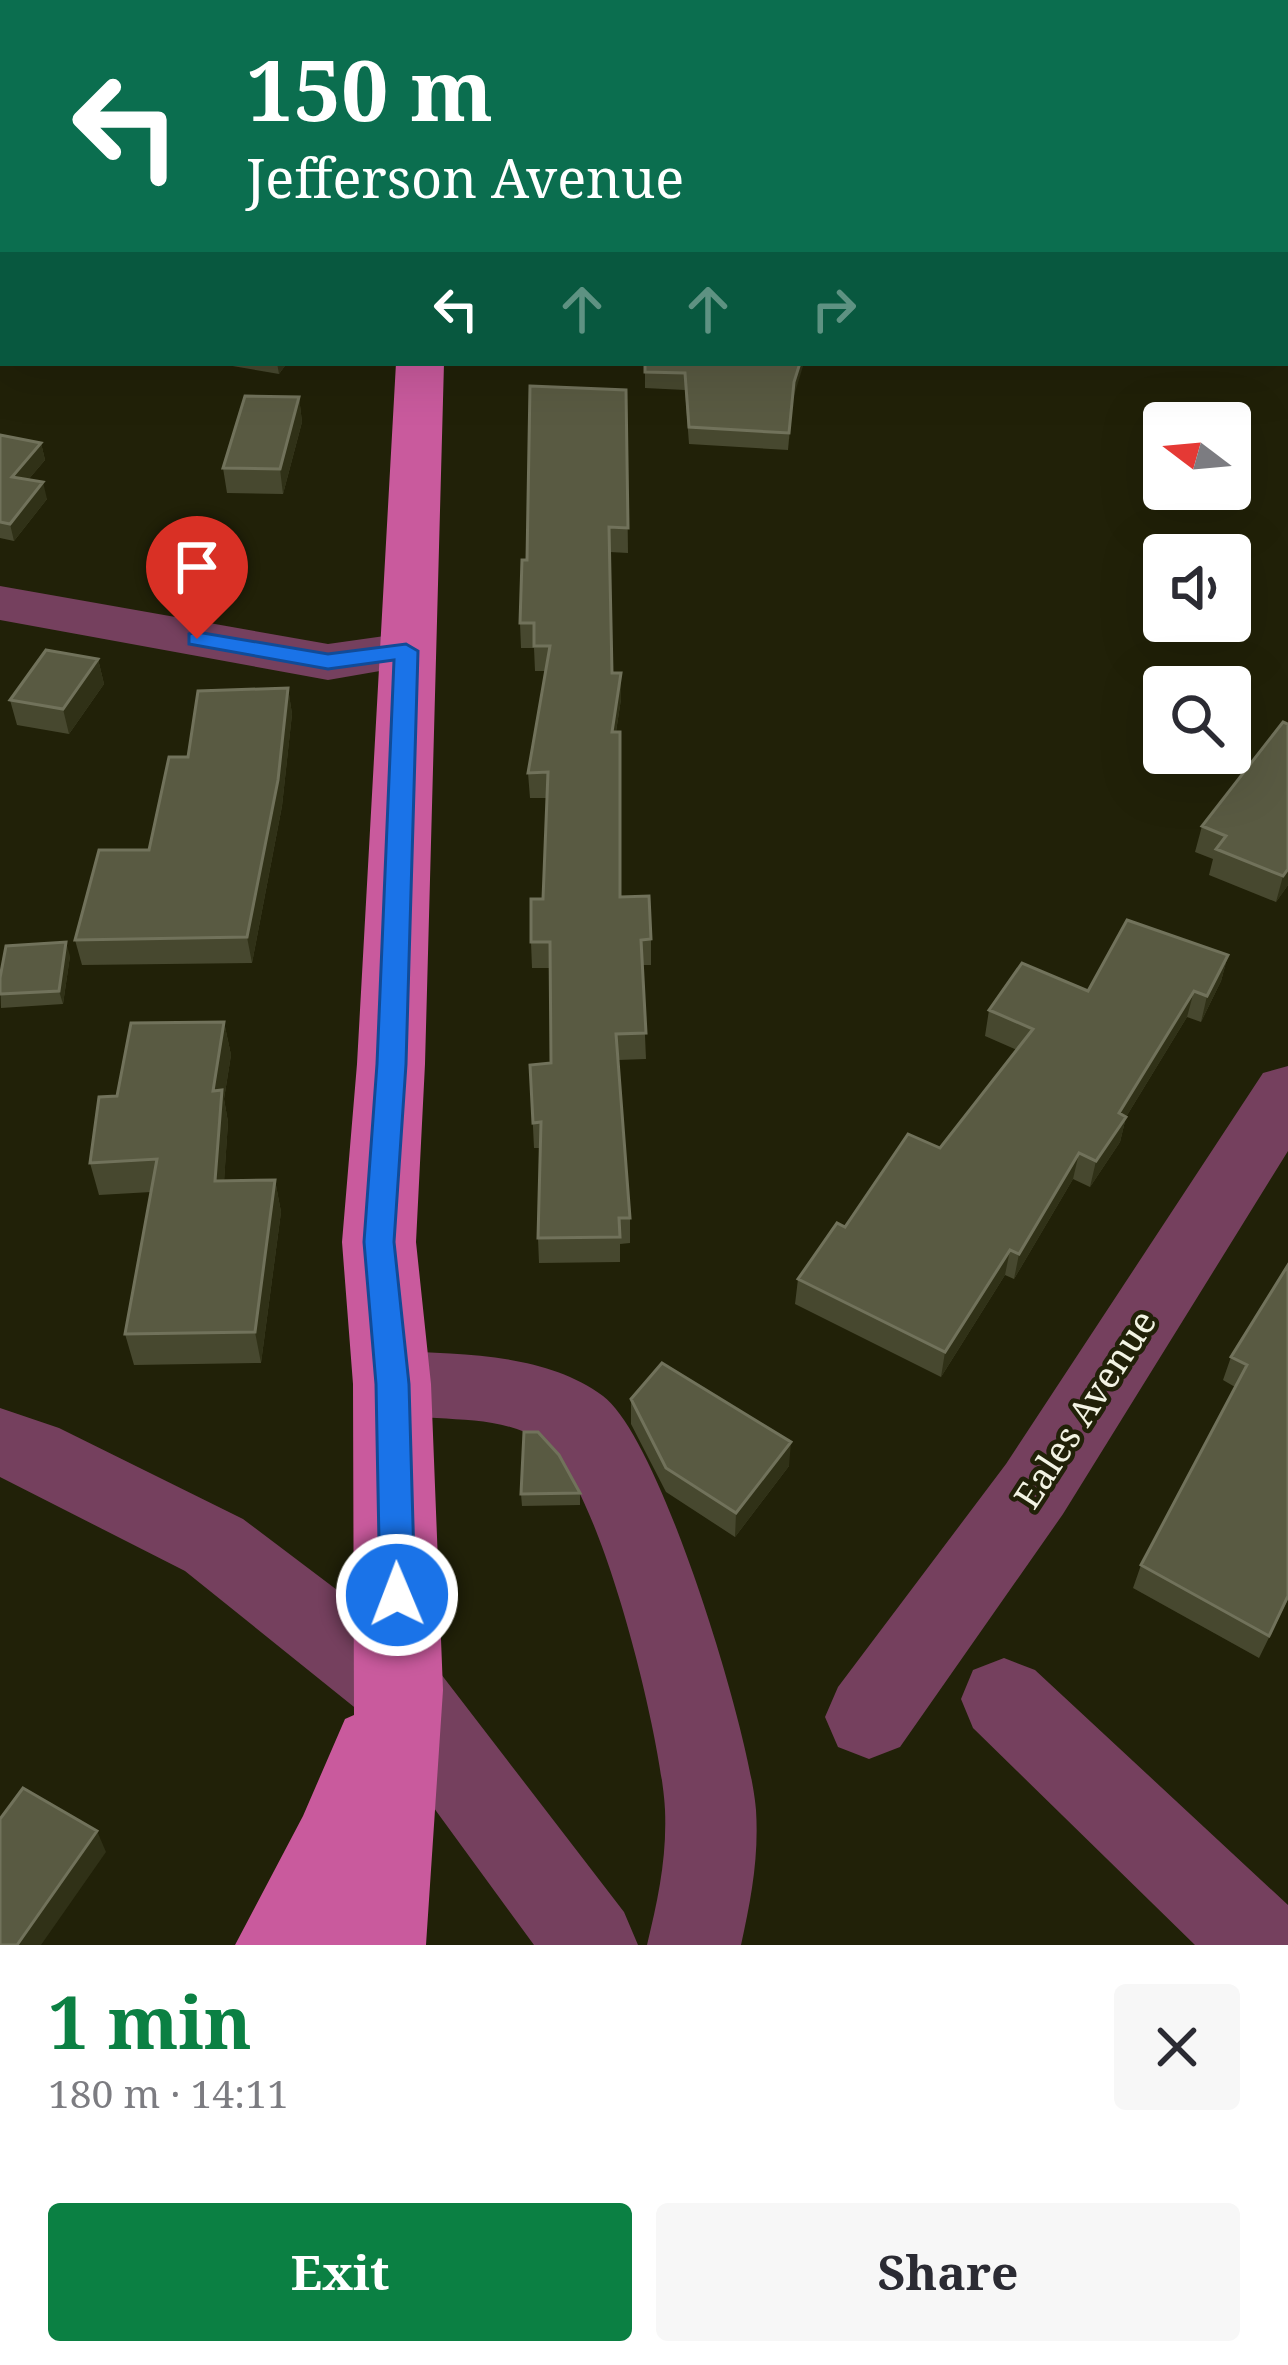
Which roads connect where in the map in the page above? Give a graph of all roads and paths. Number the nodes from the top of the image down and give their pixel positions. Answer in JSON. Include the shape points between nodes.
{"nodes":[{"id":1,"x":420,"y":366,"type":"edge"},
{"id":2,"x":0,"y":603,"type":"edge"},
{"id":3,"x":406,"y":651,"type":"junction"},
{"id":4,"x":1288,"y":1092,"type":"edge"},
{"id":5,"x":392,"y":1384,"type":"junction"},
{"id":6,"x":0,"y":1442,"type":"edge"},
{"id":7,"x":400,"y":1690,"type":"junction"},
{"id":8,"x":1004,"y":1699,"type":"dead end"},
{"id":9,"x":868,"y":1717,"type":"dead end"},
{"id":10,"x":282,"y":1945,"type":"edge"},
{"id":11,"x":379,"y":1945,"type":"edge"},
{"id":12,"x":591,"y":1945,"type":"edge"},
{"id":13,"x":694,"y":1945,"type":"edge"},
{"id":14,"x":1262,"y":1945,"type":"edge"}],
"edges":[{"from":1,"to":3,"type":"main road"},
{"from":2,"to":3,"type":"street","via":[[328,662]]},
{"from":3,"to":5,"type":"main road","via":[[379,1242]]},
{"from":4,"to":9,"type":"street","name":"Eales Avenue","via":[[1027,1499]]},
{"from":5,"to":7,"type":"main road"},
{"from":5,"to":13,"type":"street","via":[[526,1399],[579,1418],[594,1439],[666,1617],[708,1778],[712,1858]]},
{"from":6,"to":7,"type":"street","via":[[214,1545]]},
{"from":7,"to":10,"type":"main road","via":[[335,1848]]},
{"from":7,"to":11,"type":"main road"},
{"from":7,"to":12,"type":"street"},
{"from":8,"to":14,"type":"street"}]}
